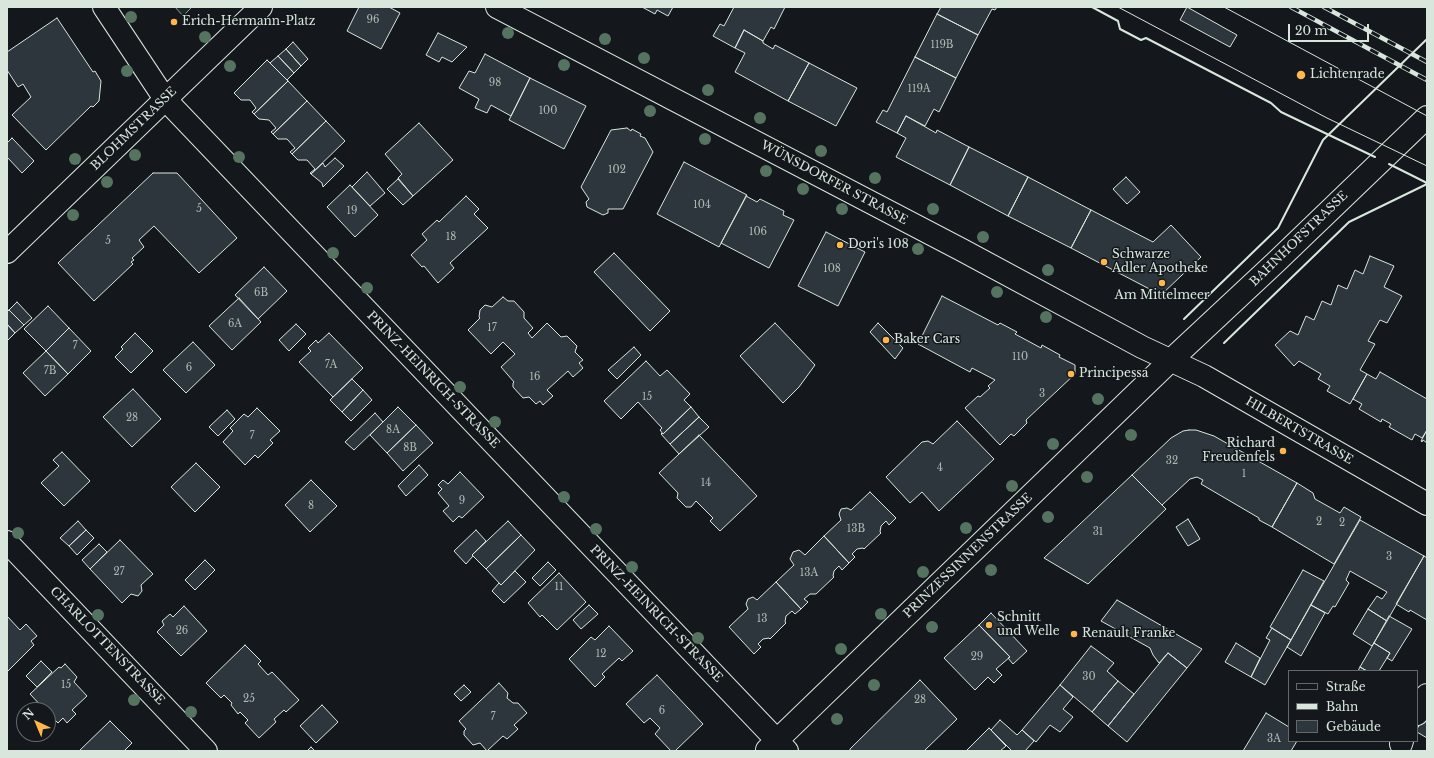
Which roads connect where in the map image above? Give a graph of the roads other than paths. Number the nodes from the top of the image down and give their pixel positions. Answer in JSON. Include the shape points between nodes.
{"nodes":[{"id":1,"x":104,"y":7,"type":"edge"},
{"id":2,"x":261,"y":7,"type":"edge"},
{"id":3,"x":497,"y":7,"type":"edge"},
{"id":4,"x":165,"y":99,"type":"junction"},
{"id":5,"x":1427,"y":117,"type":"edge"},
{"id":6,"x":7,"y":252,"type":"edge"},
{"id":7,"x":1170,"y":361,"type":"junction"},
{"id":8,"x":1427,"y":504,"type":"edge"},
{"id":9,"x":7,"y":542,"type":"edge"},
{"id":10,"x":1427,"y":695,"type":"edge"},
{"id":11,"x":1418,"y":712,"type":"edge"},
{"id":12,"x":777,"y":748,"type":"edge"},
{"id":13,"x":206,"y":751,"type":"edge"}],
"edges":[{"from":1,"to":4,"type":"street","name":"PRINZ-HEINRICH-STRASSE"},
{"from":2,"to":4,"type":"street","name":"BLOHMSTRASSE"},
{"from":3,"to":7,"type":"street","name":"WÜNSDORFER STRASSE"},
{"from":4,"to":6,"type":"street","name":"BLOHMSTRASSE"},
{"from":4,"to":12,"type":"street","name":"PRINZ-HEINRICH-STRASSE"},
{"from":5,"to":7,"type":"street","name":"BAHNHOFSTRASSE"},
{"from":7,"to":8,"type":"street","name":"HILBERTSTRASSE","via":[[1204,376]]},
{"from":7,"to":12,"type":"street","name":"PRINZESSINNENSTRASSE"},
{"from":9,"to":13,"type":"street","name":"CHARLOTTENSTRASSE"},
{"from":10,"to":11,"type":"street"}]}
